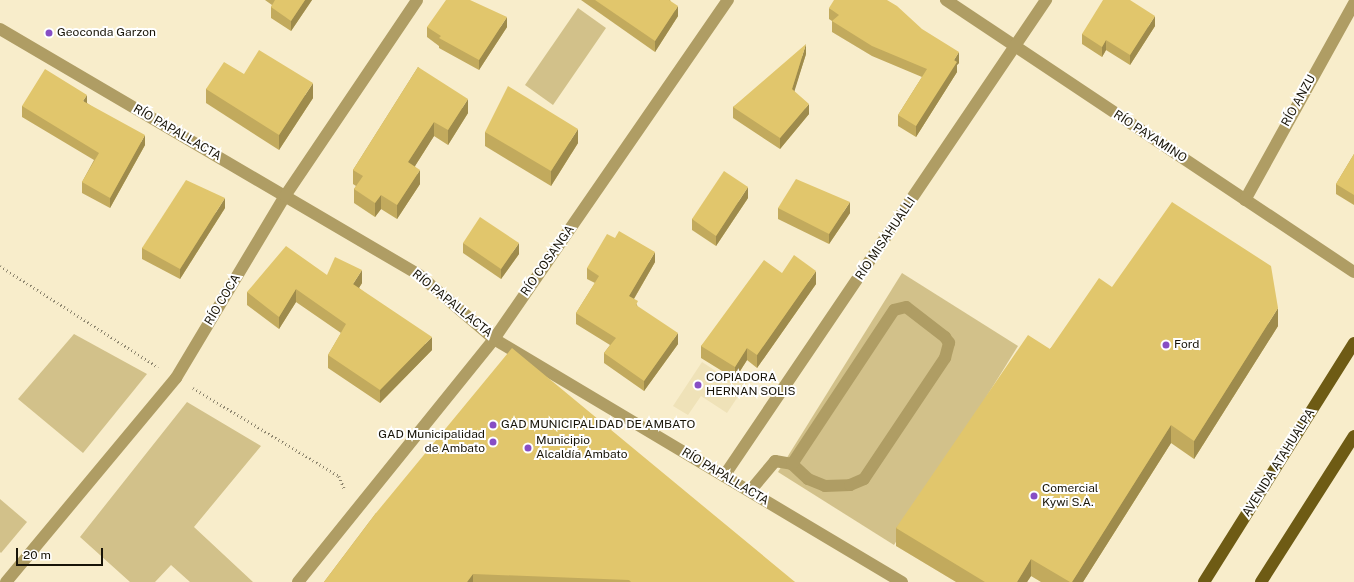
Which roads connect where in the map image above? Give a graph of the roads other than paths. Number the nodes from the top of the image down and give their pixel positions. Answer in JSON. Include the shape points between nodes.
{"nodes":[{"id":1,"x":416,"y":0,"type":"edge"},
{"id":2,"x":728,"y":0,"type":"edge"},
{"id":3,"x":946,"y":0,"type":"edge"},
{"id":4,"x":1046,"y":0,"type":"edge"},
{"id":5,"x":1354,"y":3,"type":"edge"},
{"id":6,"x":0,"y":29,"type":"edge"},
{"id":7,"x":1015,"y":48,"type":"junction"},
{"id":8,"x":285,"y":196,"type":"junction"},
{"id":9,"x":1245,"y":200,"type":"junction"},
{"id":10,"x":1354,"y":272,"type":"edge"},
{"id":11,"x":494,"y":340,"type":"junction"},
{"id":12,"x":1354,"y":343,"type":"edge"},
{"id":13,"x":1354,"y":436,"type":"edge"},
{"id":14,"x":792,"y":464,"type":"junction"},
{"id":15,"x":724,"y":476,"type":"junction"},
{"id":16,"x":750,"y":492,"type":"junction"},
{"id":17,"x":6,"y":582,"type":"edge"},
{"id":18,"x":298,"y":582,"type":"edge"},
{"id":19,"x":902,"y":582,"type":"edge"},
{"id":20,"x":1204,"y":582,"type":"edge"},
{"id":21,"x":1261,"y":582,"type":"edge"}],
"edges":[{"from":1,"to":8,"type":"street","name":"RÍO COCA"},
{"from":2,"to":11,"type":"street","name":"RÍO COSANGA"},
{"from":3,"to":7,"type":"street","name":"RÍO PAYAMINO"},
{"from":4,"to":7,"type":"street","name":"RÍO MISAHUALLI"},
{"from":5,"to":9,"type":"street","name":"RÍO ANZU"},
{"from":6,"to":8,"type":"street","name":"RÍO PAPALLACTA"},
{"from":7,"to":9,"type":"street","name":"RÍO PAYAMINO"},
{"from":7,"to":15,"type":"street","name":"RÍO MISAHUALLI"},
{"from":8,"to":11,"type":"street","name":"RÍO PAPALLACTA","via":[[419,275]]},
{"from":8,"to":17,"type":"street","name":"RÍO COCA","via":[[176,378]]},
{"from":9,"to":10,"type":"street","name":"RÍO PAYAMINO"},
{"from":11,"to":15,"type":"street","name":"RÍO PAPALLACTA"},
{"from":11,"to":18,"type":"street","name":"RÍO COSANGA"},
{"from":12,"to":20,"type":"main road","name":"AVENIDA ATAHUALPA"},
{"from":13,"to":21,"type":"main road"},
{"from":14,"to":14,"type":"street","via":[[808,479],[824,486],[850,485],[864,479],[945,358],[949,343],[945,337],[906,307],[894,310]]},
{"from":14,"to":16,"type":"street","via":[[775,461]]},
{"from":15,"to":16,"type":"street","name":"RÍO PAPALLACTA"},
{"from":16,"to":19,"type":"street","name":"RÍO PAPALLACTA"}]}
